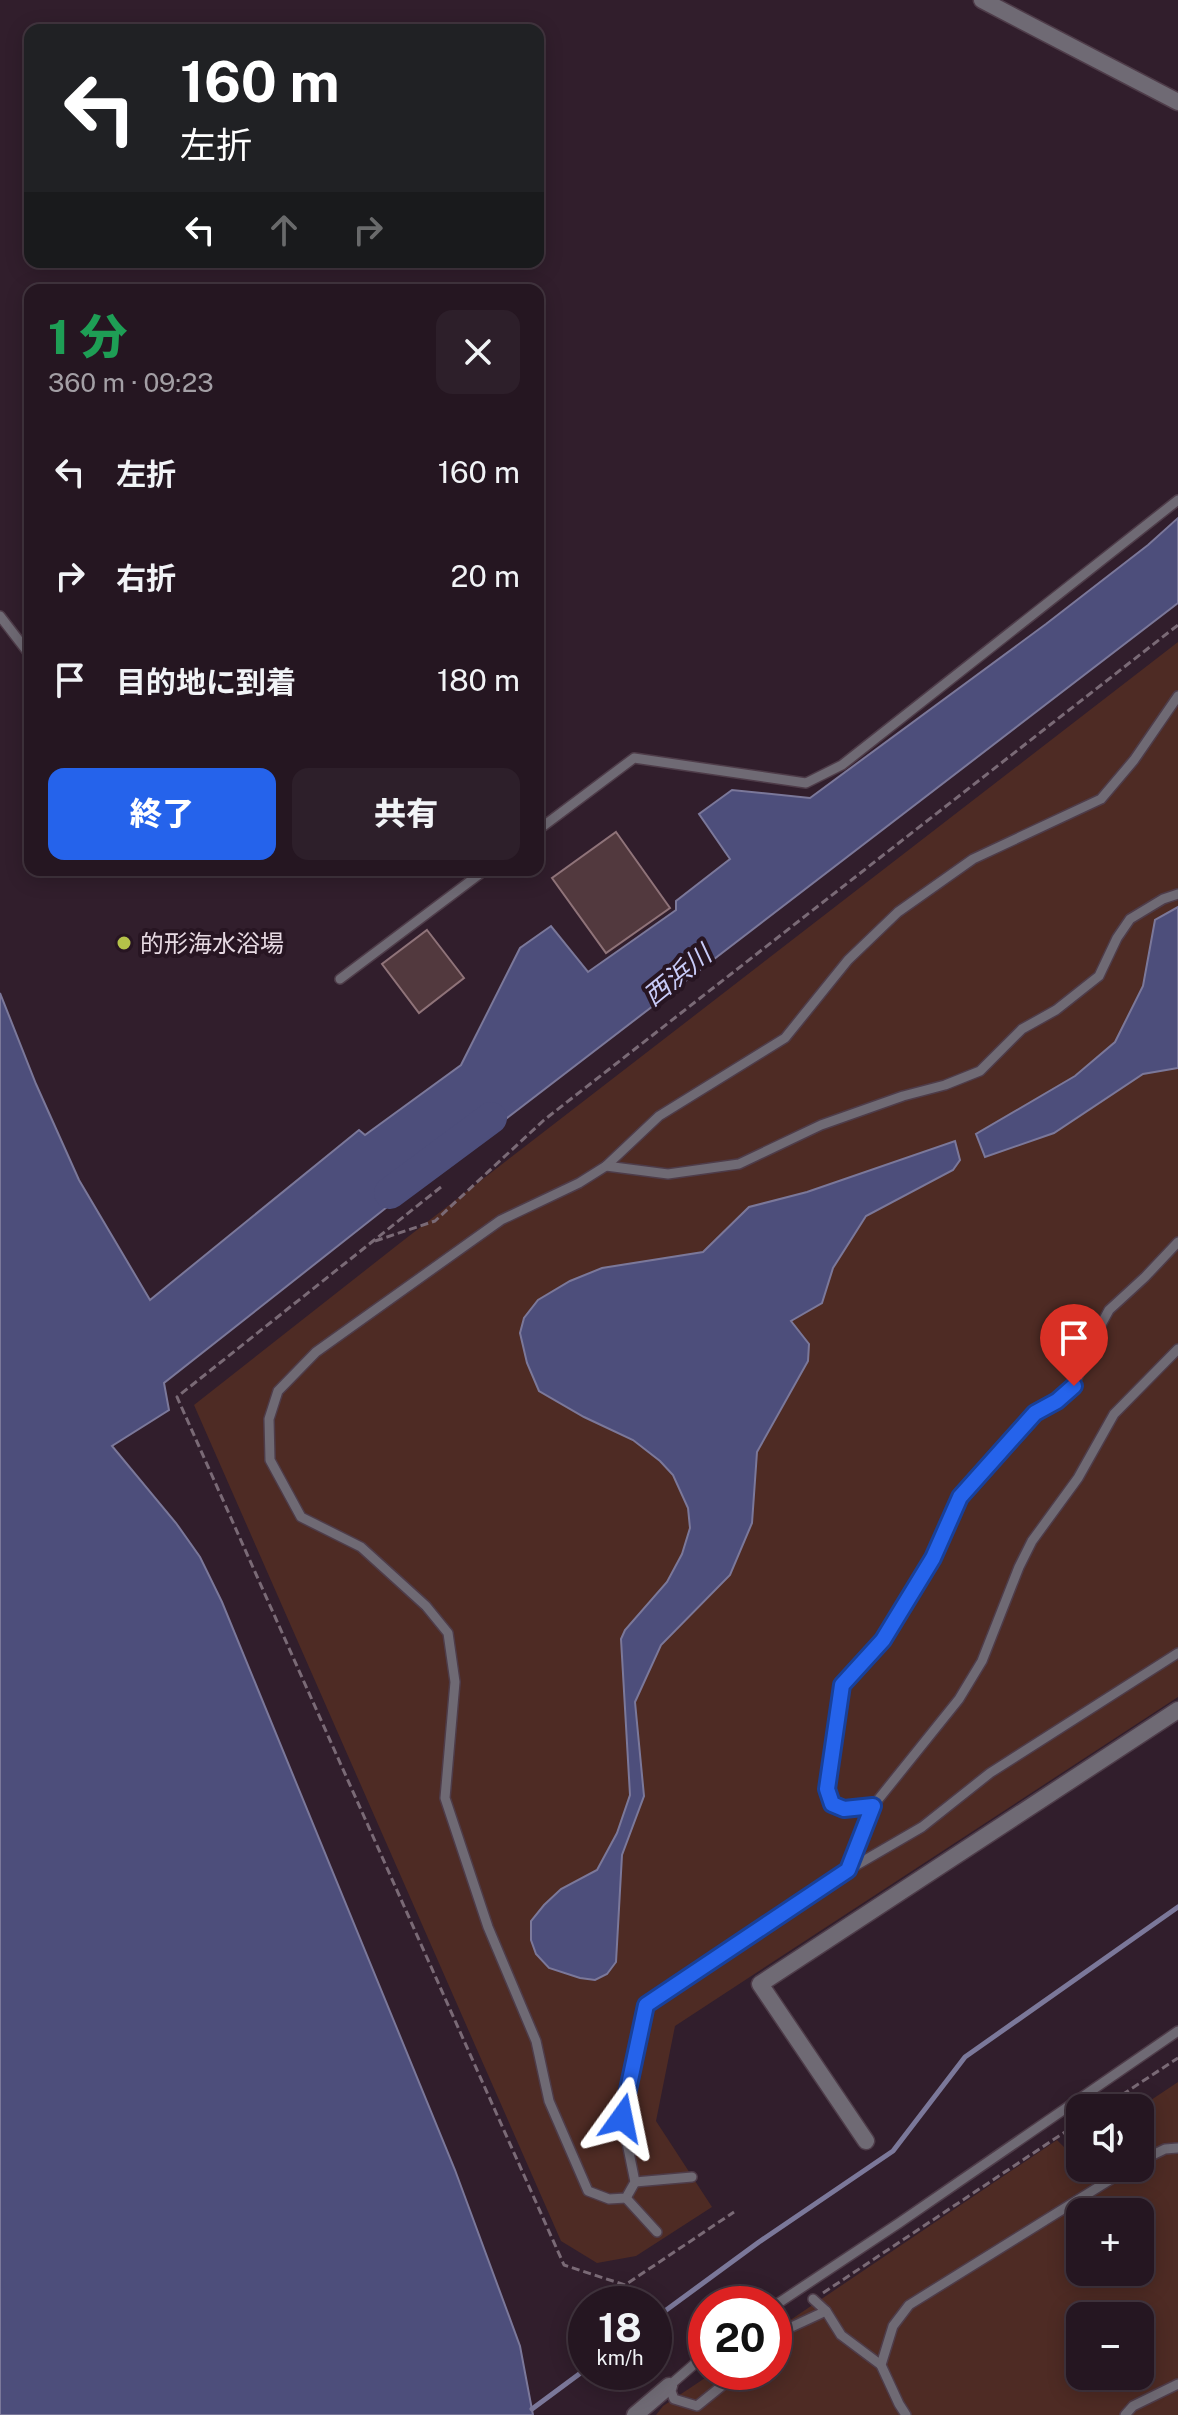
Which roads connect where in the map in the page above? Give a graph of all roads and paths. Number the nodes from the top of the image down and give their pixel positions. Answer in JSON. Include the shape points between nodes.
{"nodes":[{"id":1,"x":982,"y":0,"type":"edge"},
{"id":2,"x":1178,"y":102,"type":"edge"},
{"id":3,"x":1178,"y":500,"type":"edge"},
{"id":4,"x":0,"y":616,"type":"edge"},
{"id":5,"x":1178,"y":625,"type":"edge"},
{"id":6,"x":24,"y":647,"type":"edge"},
{"id":7,"x":1178,"y":696,"type":"edge"},
{"id":8,"x":544,"y":826,"type":"edge"},
{"id":9,"x":477,"y":876,"type":"edge"},
{"id":10,"x":1178,"y":894,"type":"edge"},
{"id":11,"x":340,"y":979,"type":"dead end"},
{"id":12,"x":606,"y":1166,"type":"junction"},
{"id":13,"x":441,"y":1187,"type":"dead end"},
{"id":14,"x":1178,"y":1242,"type":"edge"},
{"id":15,"x":371,"y":1243,"type":"junction"},
{"id":16,"x":1178,"y":1349,"type":"edge"},
{"id":17,"x":1178,"y":1653,"type":"edge"},
{"id":18,"x":1178,"y":1710,"type":"edge"},
{"id":19,"x":873,"y":1806,"type":"junction"},
{"id":20,"x":848,"y":1870,"type":"junction"},
{"id":21,"x":1178,"y":2031,"type":"edge"},
{"id":22,"x":1178,"y":2058,"type":"edge"},
{"id":23,"x":1123,"y":2094,"type":"edge"},
{"id":24,"x":1066,"y":2131,"type":"edge"},
{"id":25,"x":866,"y":2141,"type":"dead end"},
{"id":26,"x":1178,"y":2145,"type":"edge"},
{"id":27,"x":1154,"y":2154,"type":"edge"},
{"id":28,"x":692,"y":2177,"type":"dead end"},
{"id":29,"x":635,"y":2182,"type":"junction"},
{"id":30,"x":1107,"y":2182,"type":"edge"},
{"id":31,"x":626,"y":2198,"type":"junction"},
{"id":32,"x":734,"y":2212,"type":"dead end"},
{"id":33,"x":657,"y":2232,"type":"dead end"},
{"id":34,"x":792,"y":2294,"type":"edge"},
{"id":35,"x":813,"y":2299,"type":"joint"},
{"id":36,"x":826,"y":2311,"type":"junction"},
{"id":37,"x":792,"y":2327,"type":"edge"},
{"id":38,"x":881,"y":2365,"type":"junction"},
{"id":39,"x":688,"y":2370,"type":"edge"},
{"id":40,"x":672,"y":2383,"type":"edge"},
{"id":41,"x":1178,"y":2384,"type":"edge"},
{"id":42,"x":664,"y":2390,"type":"edge"},
{"id":43,"x":671,"y":2390,"type":"edge"},
{"id":44,"x":717,"y":2390,"type":"edge"},
{"id":45,"x":635,"y":2415,"type":"edge"},
{"id":46,"x":906,"y":2415,"type":"edge"},
{"id":47,"x":1125,"y":2415,"type":"edge"}],
"edges":[{"from":1,"to":2,"type":"street"},
{"from":3,"to":8,"type":"lane","via":[[842,765],[806,783],[634,758]]},
{"from":4,"to":6,"type":"lane"},
{"from":5,"to":15,"type":"path","via":[[544,1120],[435,1221]]},
{"from":7,"to":12,"type":"lane","via":[[1101,799],[973,859],[898,912],[848,960],[785,1038],[659,1116]]},
{"from":9,"to":11,"type":"lane"},
{"from":10,"to":12,"type":"lane","via":[[1130,919],[1099,976],[1022,1029],[980,1071],[821,1125],[739,1164],[668,1174]]},
{"from":12,"to":31,"type":"lane","via":[[501,1220],[316,1352],[278,1391],[269,1419],[270,1460],[301,1517],[361,1547],[448,1633],[455,1682],[445,1798],[488,1927],[536,2041],[549,2101],[588,2191],[609,2199]]},
{"from":13,"to":15,"type":"path"},
{"from":14,"to":19,"type":"lane","via":[[1109,1310],[1074,1386],[1035,1413],[960,1497],[933,1558],[883,1640],[842,1685],[827,1789],[832,1804],[844,1809]]},
{"from":15,"to":32,"type":"path","via":[[177,1397],[564,2265],[625,2285]]},
{"from":16,"to":19,"type":"lane","via":[[1114,1414],[1078,1478],[1032,1541],[982,1661],[959,1699]]},
{"from":17,"to":20,"type":"lane","via":[[990,1773],[922,1827]]},
{"from":18,"to":25,"type":"street","via":[[760,1984]]},
{"from":19,"to":20,"type":"lane"},
{"from":20,"to":29,"type":"lane","via":[[646,2005],[622,2118]]},
{"from":21,"to":34,"type":"lane"},
{"from":22,"to":23,"type":"path"},
{"from":24,"to":35,"type":"path"},
{"from":26,"to":27,"type":"lane"},
{"from":28,"to":29,"type":"lane"},
{"from":29,"to":31,"type":"lane"},
{"from":30,"to":38,"type":"lane","via":[[909,2305],[893,2326]]},
{"from":31,"to":33,"type":"lane"},
{"from":35,"to":36,"type":"lane"},
{"from":36,"to":37,"type":"lane"},
{"from":36,"to":38,"type":"lane","via":[[841,2335]]},
{"from":38,"to":46,"type":"lane"},
{"from":39,"to":40,"type":"lane"},
{"from":41,"to":47,"type":"lane"},
{"from":42,"to":45,"type":"street"},
{"from":43,"to":44,"type":"lane","via":[[674,2399],[697,2406]]}]}
